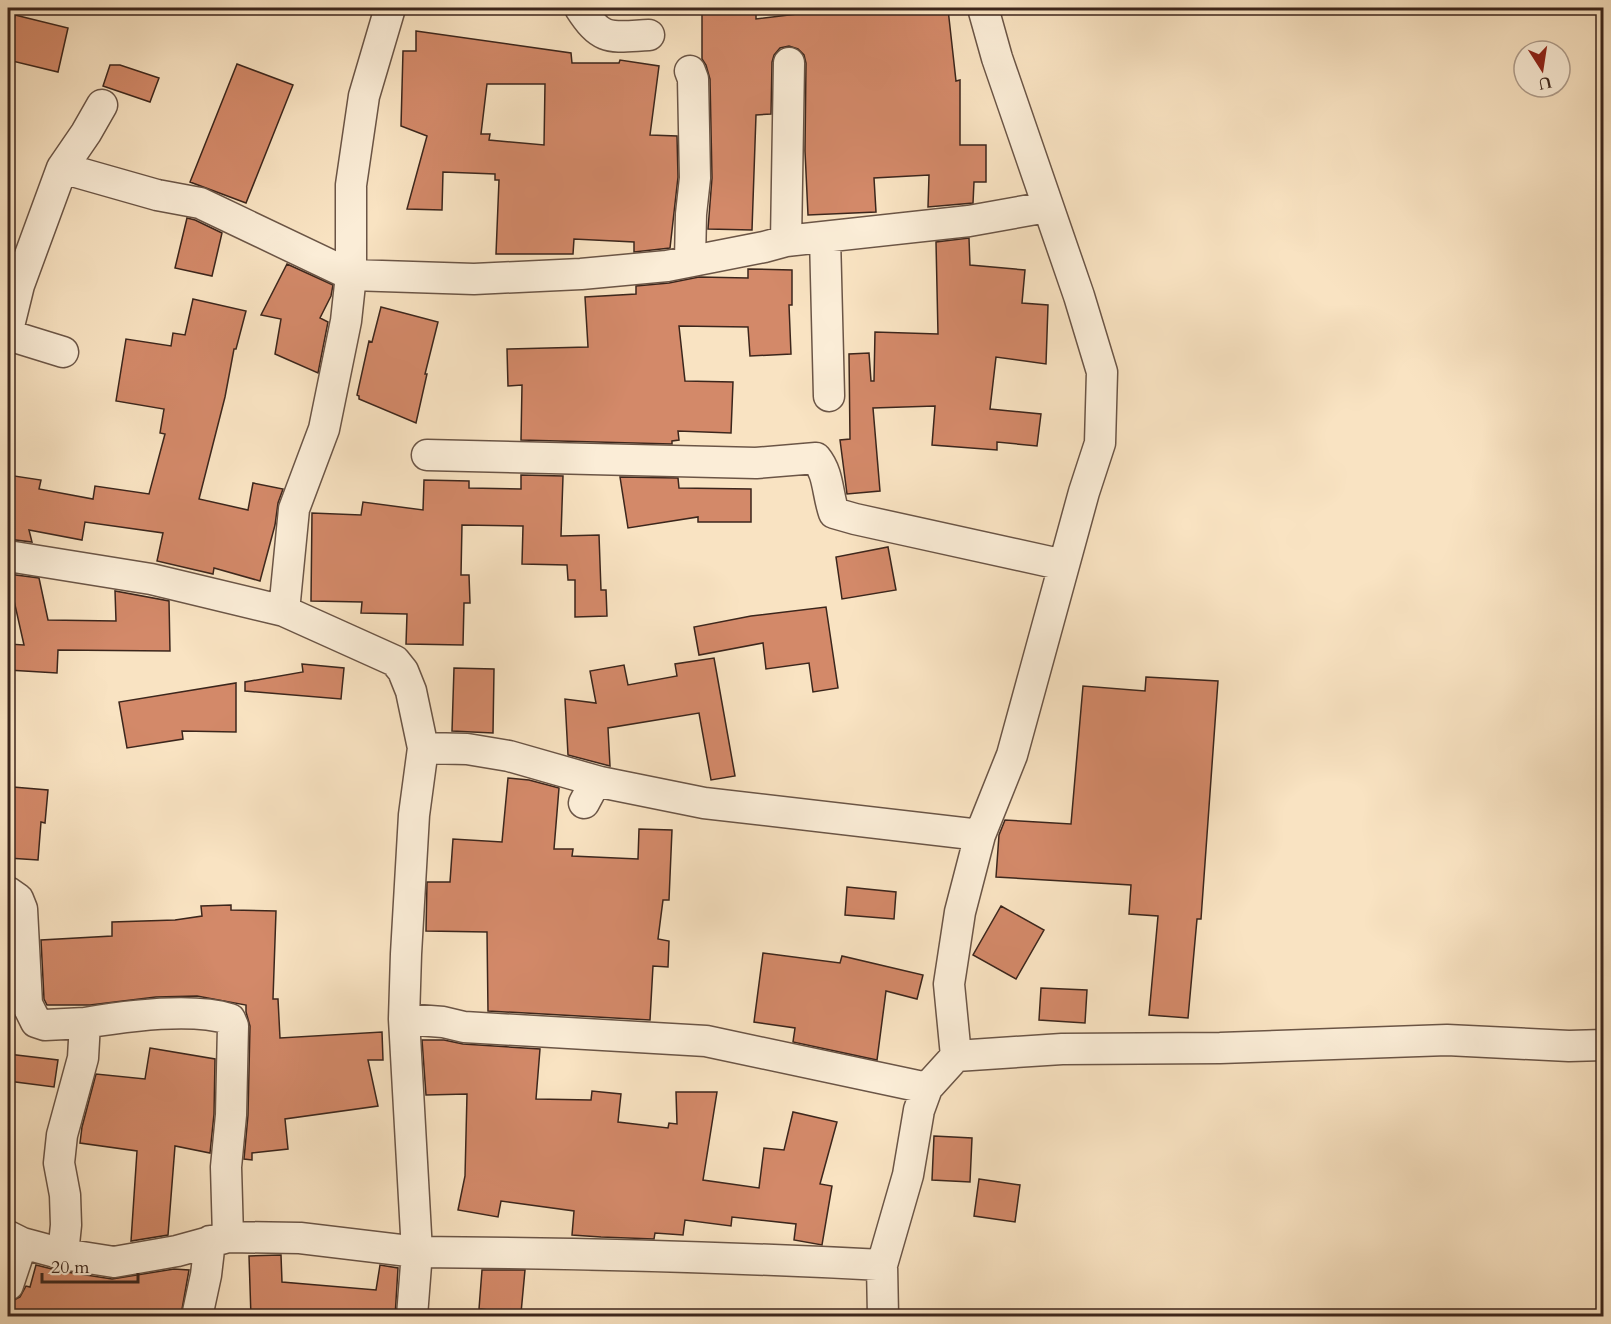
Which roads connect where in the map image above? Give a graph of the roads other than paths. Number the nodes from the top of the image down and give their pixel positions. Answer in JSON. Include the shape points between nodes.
{"nodes":[{"id":1,"x":390,"y":8,"type":"edge"},
{"id":2,"x":580,"y":8,"type":"edge"},
{"id":3,"x":983,"y":8,"type":"edge"},
{"id":4,"x":648,"y":36,"type":"dead end"},
{"id":5,"x":789,"y":63,"type":"dead end"},
{"id":6,"x":690,"y":71,"type":"dead end"},
{"id":7,"x":102,"y":105,"type":"dead end"},
{"id":8,"x":62,"y":168,"type":"junction"},
{"id":9,"x":1047,"y":207,"type":"junction"},
{"id":10,"x":825,"y":237,"type":"junction"},
{"id":11,"x":786,"y":241,"type":"junction"},
{"id":12,"x":690,"y":261,"type":"junction"},
{"id":13,"x":351,"y":275,"type":"junction"},
{"id":14,"x":8,"y":330,"type":"edge"},
{"id":15,"x":8,"y":335,"type":"edge"},
{"id":16,"x":63,"y":352,"type":"dead end"},
{"id":17,"x":829,"y":396,"type":"dead end"},
{"id":18,"x":427,"y":455,"type":"dead end"},
{"id":19,"x":8,"y":556,"type":"edge"},
{"id":20,"x":1064,"y":565,"type":"junction"},
{"id":21,"x":284,"y":611,"type":"junction"},
{"id":22,"x":423,"y":748,"type":"junction"},
{"id":23,"x":980,"y":835,"type":"junction"},
{"id":24,"x":8,"y":892,"type":"edge"},
{"id":25,"x":16,"y":957,"type":"edge"},
{"id":26,"x":404,"y":1019,"type":"junction"},
{"id":27,"x":86,"y":1023,"type":"junction"},
{"id":28,"x":1604,"y":1045,"type":"edge"},
{"id":29,"x":956,"y":1056,"type":"junction"},
{"id":30,"x":927,"y":1088,"type":"junction"},
{"id":31,"x":15,"y":1239,"type":"edge"},
{"id":32,"x":219,"y":1239,"type":"junction"},
{"id":33,"x":417,"y":1252,"type":"junction"},
{"id":34,"x":63,"y":1254,"type":"junction"},
{"id":35,"x":882,"y":1265,"type":"junction"},
{"id":36,"x":8,"y":1285,"type":"edge"},
{"id":37,"x":198,"y":1312,"type":"dead end"},
{"id":38,"x":412,"y":1317,"type":"edge"},
{"id":39,"x":883,"y":1317,"type":"edge"}],
"edges":[{"from":1,"to":13,"type":"street","via":[[364,96],[351,185]]},
{"from":2,"to":4,"type":"street","via":[[600,33],[609,37]]},
{"from":3,"to":9,"type":"street"},
{"from":5,"to":11,"type":"street"},
{"from":6,"to":12,"type":"street","via":[[695,178]]},
{"from":7,"to":8,"type":"street"},
{"from":8,"to":13,"type":"street","via":[[200,203]]},
{"from":8,"to":14,"type":"street","via":[[19,285]]},
{"from":9,"to":10,"type":"street","via":[[969,221]]},
{"from":9,"to":20,"type":"street","via":[[1102,372],[1100,443]]},
{"from":10,"to":11,"type":"street"},
{"from":10,"to":17,"type":"street"},
{"from":11,"to":12,"type":"street"},
{"from":12,"to":13,"type":"street","via":[[581,274],[486,279]]},
{"from":13,"to":21,"type":"street","via":[[346,321],[324,429],[294,509]]},
{"from":15,"to":16,"type":"street"},
{"from":18,"to":20,"type":"street","via":[[756,463],[816,459],[825,469],[834,513]]},
{"from":19,"to":21,"type":"street","via":[[151,579]]},
{"from":20,"to":23,"type":"street","via":[[1012,755]]},
{"from":21,"to":22,"type":"street","via":[[395,661],[411,691]]},
{"from":22,"to":23,"type":"street","via":[[467,749],[509,756],[592,792]]},
{"from":22,"to":26,"type":"street","via":[[414,815]]},
{"from":23,"to":29,"type":"street","via":[[960,912],[948,984]]},
{"from":24,"to":25,"type":"street","via":[[18,899],[22,909]]},
{"from":25,"to":27,"type":"street","via":[[27,1004],[36,1022]]},
{"from":26,"to":30,"type":"street","via":[[464,1027],[706,1041]]},
{"from":26,"to":33,"type":"street"},
{"from":27,"to":32,"type":"street","via":[[130,1016],[202,1014],[230,1019],[231,1115]]},
{"from":27,"to":34,"type":"street","via":[[83,1058],[62,1135],[59,1163],[66,1195]]},
{"from":28,"to":29,"type":"street","via":[[1446,1040],[1062,1049]]},
{"from":29,"to":30,"type":"street"},
{"from":30,"to":35,"type":"street","via":[[919,1110],[908,1175]]},
{"from":31,"to":34,"type":"street"},
{"from":31,"to":36,"type":"street"},
{"from":32,"to":33,"type":"street","via":[[300,1238]]},
{"from":32,"to":34,"type":"street","via":[[114,1262]]},
{"from":32,"to":37,"type":"street"},
{"from":33,"to":35,"type":"street","via":[[604,1254]]},
{"from":33,"to":38,"type":"street"},
{"from":35,"to":39,"type":"street"}]}
